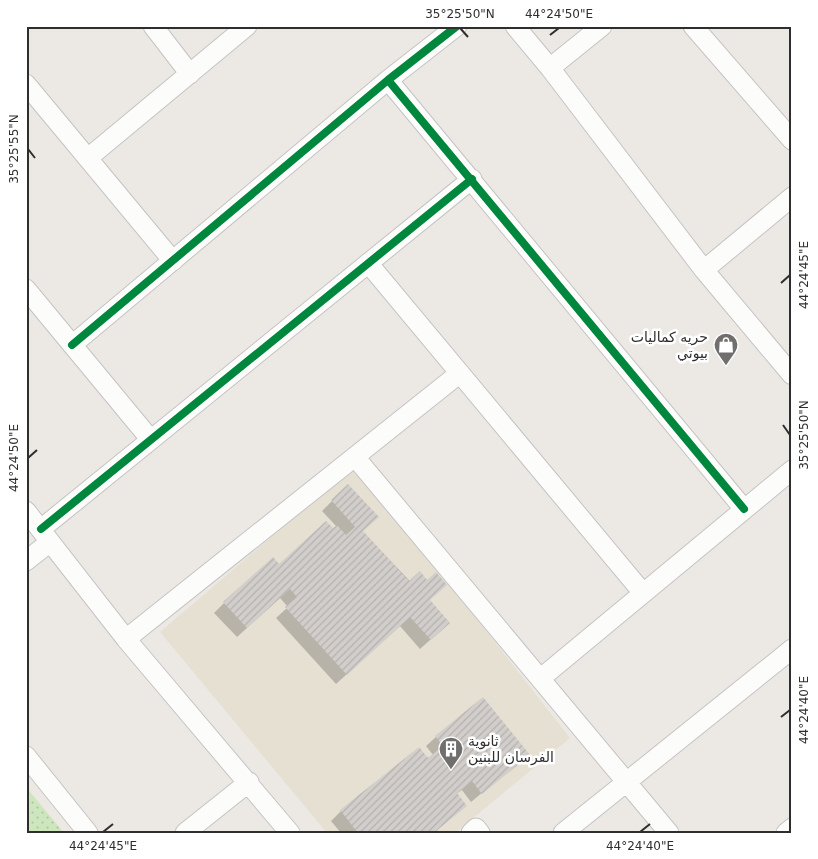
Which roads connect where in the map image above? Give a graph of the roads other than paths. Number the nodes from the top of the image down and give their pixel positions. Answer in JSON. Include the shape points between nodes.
{"nodes":[{"id":1,"x":152,"y":26,"type":"edge"},
{"id":2,"x":247,"y":26,"type":"edge"},
{"id":3,"x":457,"y":26,"type":"edge"},
{"id":4,"x":515,"y":26,"type":"edge"},
{"id":5,"x":602,"y":26,"type":"edge"},
{"id":6,"x":693,"y":26,"type":"edge"},
{"id":7,"x":550,"y":68,"type":"junction"},
{"id":8,"x":190,"y":74,"type":"junction"},
{"id":9,"x":388,"y":80,"type":"junction"},
{"id":10,"x":26,"y":84,"type":"edge"},
{"id":11,"x":792,"y":140,"type":"edge"},
{"id":12,"x":88,"y":158,"type":"junction"},
{"id":13,"x":472,"y":179,"type":"junction"},
{"id":14,"x":792,"y":197,"type":"edge"},
{"id":15,"x":172,"y":261,"type":"junction"},
{"id":16,"x":368,"y":263,"type":"junction"},
{"id":17,"x":704,"y":270,"type":"junction"},
{"id":18,"x":26,"y":289,"type":"edge"},
{"id":19,"x":72,"y":346,"type":"junction"},
{"id":20,"x":460,"y":373,"type":"junction"},
{"id":21,"x":792,"y":375,"type":"edge"},
{"id":22,"x":151,"y":440,"type":"junction"},
{"id":23,"x":355,"y":457,"type":"junction"},
{"id":24,"x":792,"y":470,"type":"edge"},
{"id":25,"x":744,"y":508,"type":"junction"},
{"id":26,"x":26,"y":511,"type":"edge"},
{"id":27,"x":46,"y":536,"type":"junction"},
{"id":28,"x":26,"y":561,"type":"edge"},
{"id":29,"x":643,"y":593,"type":"junction"},
{"id":30,"x":126,"y":639,"type":"junction"},
{"id":31,"x":792,"y":649,"type":"edge"},
{"id":32,"x":541,"y":678,"type":"junction"},
{"id":33,"x":27,"y":758,"type":"edge"},
{"id":34,"x":249,"y":782,"type":"junction"},
{"id":35,"x":626,"y":782,"type":"junction"},
{"id":36,"x":792,"y":828,"type":"edge"},
{"id":37,"x":88,"y":833,"type":"edge"},
{"id":38,"x":185,"y":833,"type":"edge"},
{"id":39,"x":290,"y":833,"type":"edge"},
{"id":40,"x":471,"y":833,"type":"edge"},
{"id":41,"x":480,"y":833,"type":"edge"},
{"id":42,"x":563,"y":833,"type":"edge"},
{"id":43,"x":669,"y":833,"type":"edge"},
{"id":44,"x":786,"y":833,"type":"edge"}],
"edges":[{"from":1,"to":8,"type":"street"},
{"from":2,"to":8,"type":"street"},
{"from":3,"to":9,"type":"street"},
{"from":4,"to":7,"type":"street"},
{"from":5,"to":7,"type":"street"},
{"from":6,"to":11,"type":"street"},
{"from":7,"to":17,"type":"street"},
{"from":8,"to":12,"type":"street"},
{"from":9,"to":13,"type":"street"},
{"from":9,"to":15,"type":"street"},
{"from":10,"to":12,"type":"street"},
{"from":12,"to":15,"type":"street"},
{"from":13,"to":16,"type":"street"},
{"from":13,"to":25,"type":"street"},
{"from":14,"to":17,"type":"street"},
{"from":15,"to":19,"type":"street"},
{"from":16,"to":20,"type":"street"},
{"from":16,"to":22,"type":"street"},
{"from":17,"to":21,"type":"street"},
{"from":18,"to":19,"type":"street"},
{"from":19,"to":22,"type":"street"},
{"from":20,"to":23,"type":"street"},
{"from":20,"to":29,"type":"street"},
{"from":22,"to":27,"type":"street"},
{"from":23,"to":30,"type":"street"},
{"from":23,"to":32,"type":"street"},
{"from":24,"to":25,"type":"street"},
{"from":25,"to":29,"type":"street"},
{"from":26,"to":27,"type":"street"},
{"from":27,"to":28,"type":"street"},
{"from":27,"to":30,"type":"street"},
{"from":29,"to":32,"type":"street"},
{"from":30,"to":34,"type":"street"},
{"from":31,"to":35,"type":"street"},
{"from":32,"to":35,"type":"street"},
{"from":33,"to":37,"type":"street"},
{"from":34,"to":38,"type":"street"},
{"from":34,"to":39,"type":"street"},
{"from":35,"to":42,"type":"street"},
{"from":35,"to":43,"type":"street"},
{"from":36,"to":44,"type":"street"},
{"from":40,"to":41,"type":"street","via":[[476,828]]}]}
